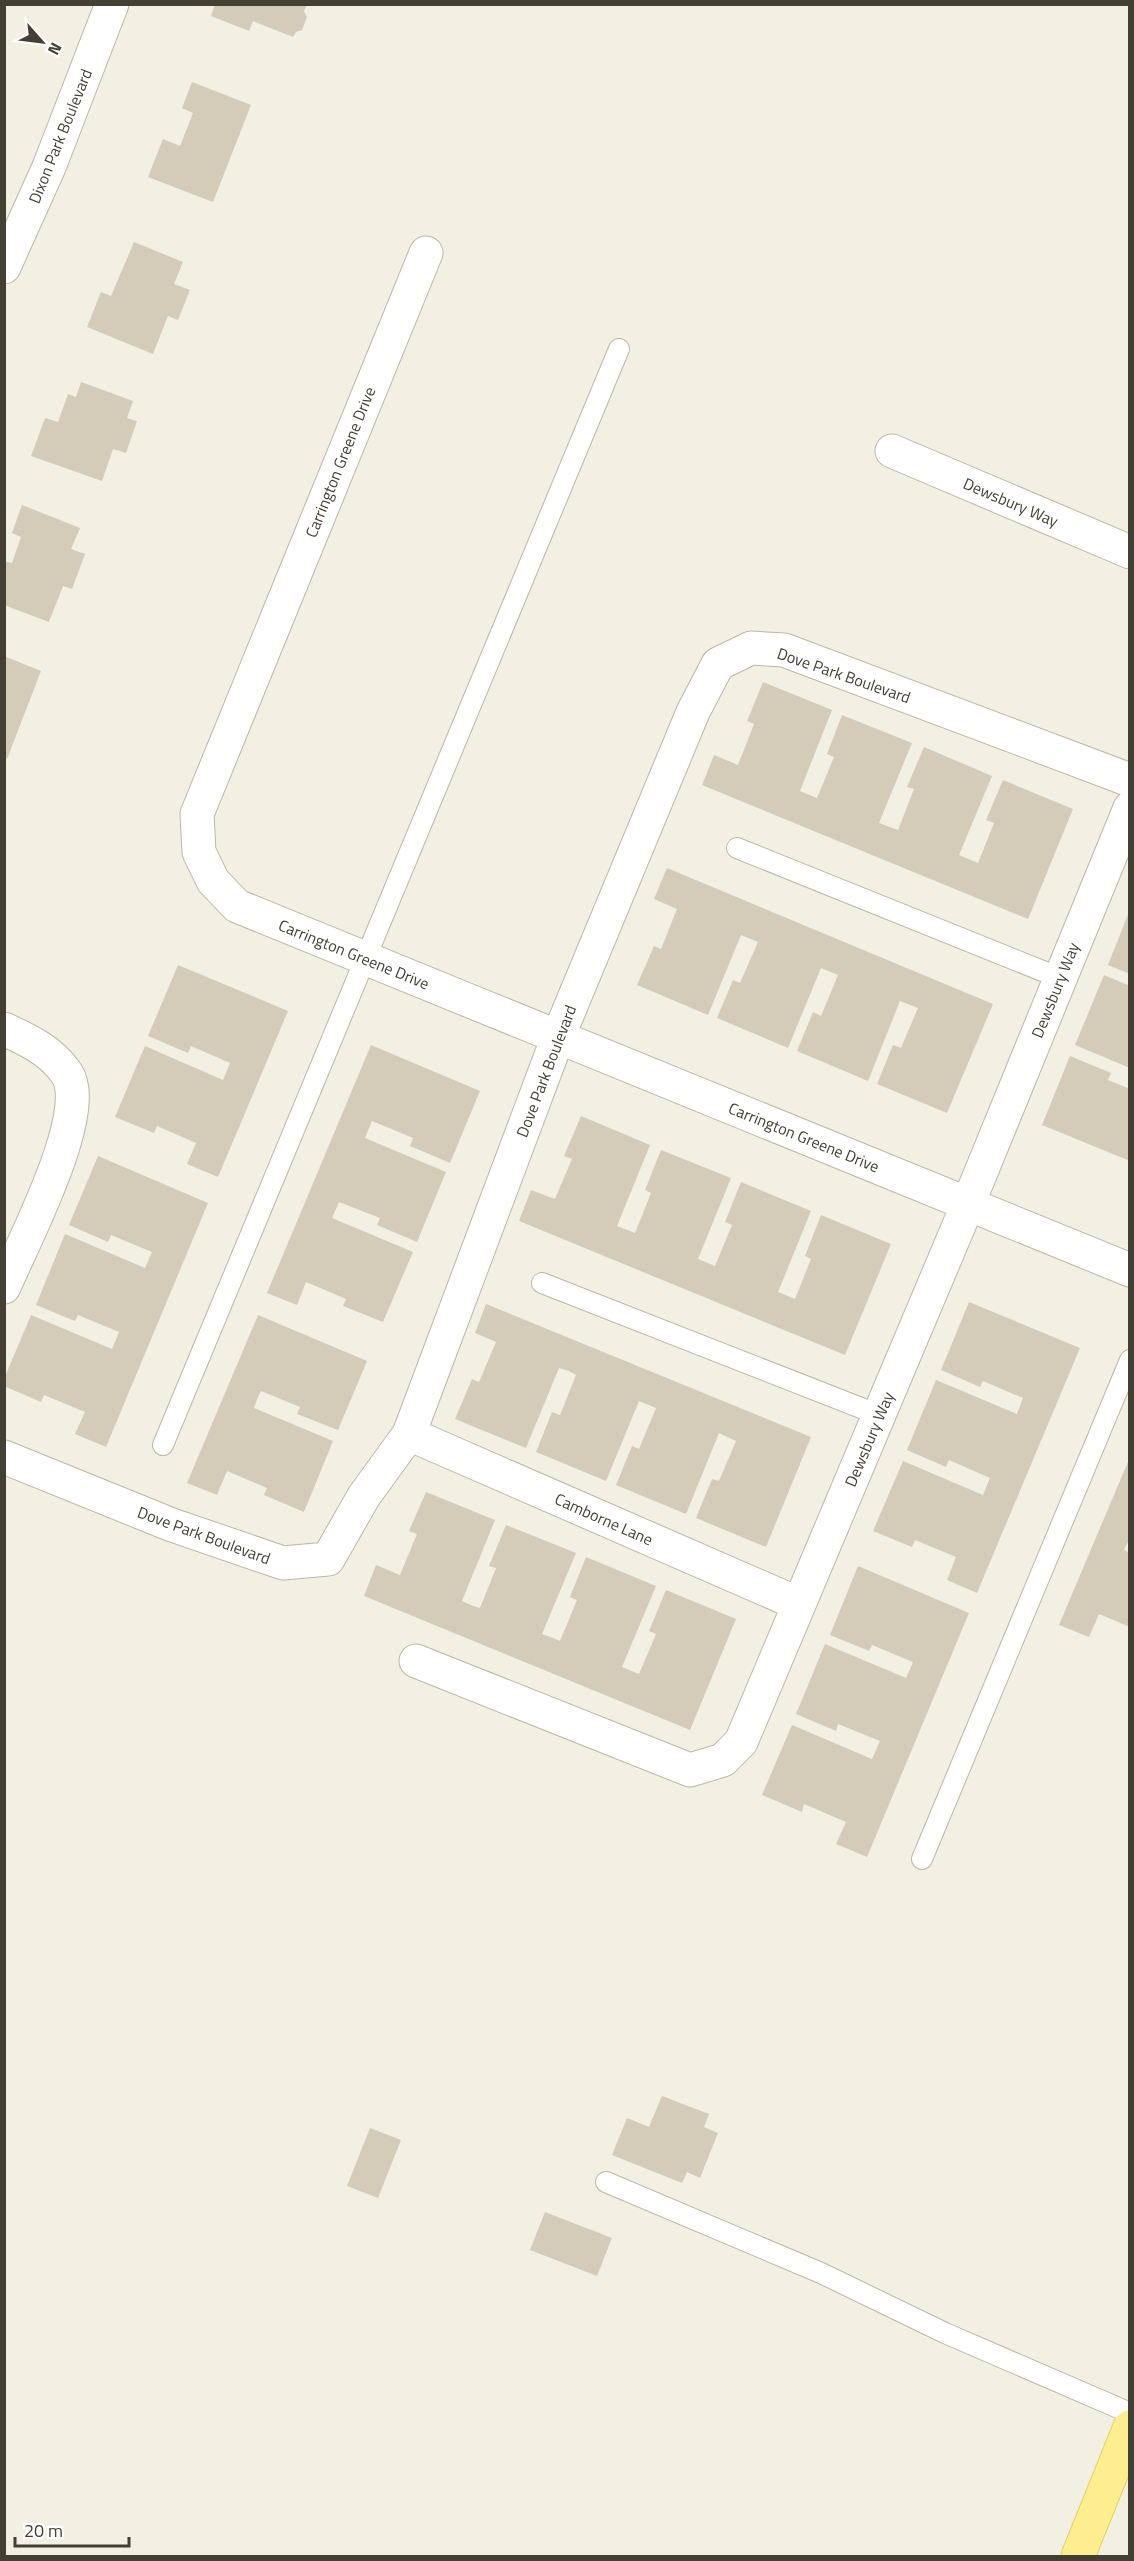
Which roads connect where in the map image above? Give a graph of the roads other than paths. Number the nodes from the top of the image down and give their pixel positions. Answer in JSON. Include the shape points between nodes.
{"nodes":[{"id":1,"x":112,"y":4,"type":"edge"},
{"id":2,"x":426,"y":253,"type":"dead end"},
{"id":3,"x":4,"y":267,"type":"edge"},
{"id":4,"x":619,"y":349,"type":"dead end"},
{"id":5,"x":892,"y":451,"type":"dead end"},
{"id":6,"x":1130,"y":552,"type":"edge"},
{"id":7,"x":1130,"y":780,"type":"edge"},
{"id":8,"x":1130,"y":808,"type":"edge"},
{"id":9,"x":737,"y":848,"type":"dead end"},
{"id":10,"x":366,"y":959,"type":"junction"},
{"id":11,"x":1060,"y":978,"type":"junction"},
{"id":12,"x":4,"y":1029,"type":"edge"},
{"id":13,"x":558,"y":1037,"type":"junction"},
{"id":14,"x":968,"y":1204,"type":"junction"},
{"id":15,"x":1130,"y":1270,"type":"edge"},
{"id":16,"x":542,"y":1283,"type":"dead end"},
{"id":17,"x":4,"y":1287,"type":"edge"},
{"id":18,"x":1130,"y":1360,"type":"edge"},
{"id":19,"x":879,"y":1415,"type":"junction"},
{"id":20,"x":409,"y":1434,"type":"junction"},
{"id":21,"x":163,"y":1445,"type":"dead end"},
{"id":22,"x":4,"y":1457,"type":"edge"},
{"id":23,"x":799,"y":1604,"type":"junction"},
{"id":24,"x":416,"y":1661,"type":"dead end"},
{"id":25,"x":922,"y":1859,"type":"dead end"},
{"id":26,"x":606,"y":2182,"type":"dead end"},
{"id":27,"x":1130,"y":2413,"type":"edge"},
{"id":28,"x":1130,"y":2427,"type":"edge"},
{"id":29,"x":1078,"y":2556,"type":"edge"}],
"edges":[{"from":1,"to":3,"type":"street","name":"Dixon Park Boulevard","via":[[49,167]]},
{"from":2,"to":10,"type":"street","name":"Carrington Greene Drive","via":[[197,814],[199,852],[213,881],[237,906]]},
{"from":4,"to":10,"type":"lane"},
{"from":5,"to":6,"type":"street","name":"Dewsbury Way"},
{"from":7,"to":13,"type":"street","name":"Dove Park Boulevard","via":[[784,650],[751,648],[718,664],[693,712]]},
{"from":8,"to":11,"type":"street","name":"Dewsbury Way"},
{"from":9,"to":11,"type":"lane"},
{"from":10,"to":13,"type":"street","name":"Carrington Greene Drive"},
{"from":10,"to":21,"type":"lane"},
{"from":11,"to":14,"type":"street","name":"Dewsbury Way"},
{"from":12,"to":17,"type":"street","via":[[43,1048],[68,1076],[74,1107],[67,1137]]},
{"from":13,"to":14,"type":"street","name":"Carrington Greene Drive"},
{"from":13,"to":20,"type":"street","name":"Dove Park Boulevard"},
{"from":14,"to":15,"type":"street","name":"Carrington Greene Drive"},
{"from":14,"to":19,"type":"street","name":"Dewsbury Way"},
{"from":16,"to":19,"type":"lane"},
{"from":18,"to":25,"type":"lane"},
{"from":19,"to":23,"type":"street","name":"Dewsbury Way"},
{"from":20,"to":22,"type":"street","name":"Dove Park Boulevard","via":[[364,1496],[328,1559],[283,1563],[172,1525]]},
{"from":20,"to":23,"type":"street","name":"Camborne Lane"},
{"from":23,"to":24,"type":"street","name":"Dewsbury Way","via":[[741,1742],[723,1760],[690,1770]]},
{"from":26,"to":27,"type":"lane","via":[[821,2273],[945,2333]]},
{"from":28,"to":29,"type":"main road"}]}
